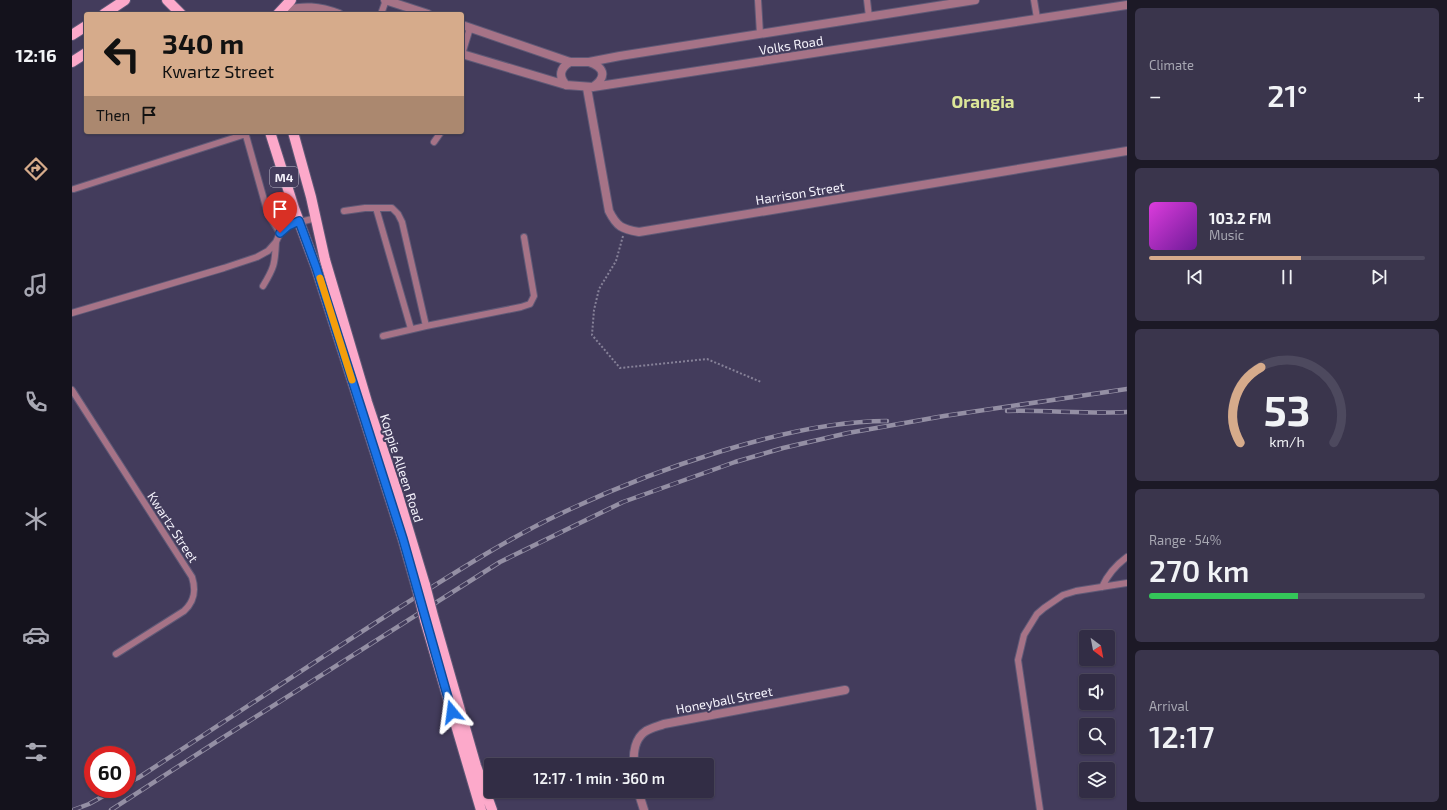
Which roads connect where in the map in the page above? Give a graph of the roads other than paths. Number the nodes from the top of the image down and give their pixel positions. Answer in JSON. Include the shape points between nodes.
{"nodes":[{"id":1,"x":125,"y":0,"type":"edge"},
{"id":2,"x":168,"y":0,"type":"edge"},
{"id":3,"x":291,"y":0,"type":"edge"},
{"id":4,"x":386,"y":0,"type":"edge"},
{"id":5,"x":758,"y":0,"type":"edge"},
{"id":6,"x":867,"y":0,"type":"edge"},
{"id":7,"x":976,"y":0,"type":"edge"},
{"id":8,"x":1034,"y":0,"type":"edge"},
{"id":9,"x":1127,"y":5,"type":"edge"},
{"id":10,"x":107,"y":12,"type":"edge"},
{"id":11,"x":179,"y":12,"type":"edge"},
{"id":12,"x":280,"y":12,"type":"edge"},
{"id":13,"x":335,"y":12,"type":"edge"},
{"id":14,"x":382,"y":12,"type":"edge"},
{"id":15,"x":422,"y":12,"type":"edge"},
{"id":16,"x":869,"y":17,"type":"junction"},
{"id":17,"x":1037,"y":18,"type":"junction"},
{"id":18,"x":466,"y":27,"type":"edge"},
{"id":19,"x":760,"y":34,"type":"junction"},
{"id":20,"x":464,"y":40,"type":"edge"},
{"id":21,"x":84,"y":54,"type":"edge"},
{"id":22,"x":464,"y":55,"type":"edge"},
{"id":23,"x":72,"y":62,"type":"edge"},
{"id":24,"x":570,"y":62,"type":"junction"},
{"id":25,"x":589,"y":62,"type":"junction"},
{"id":26,"x":566,"y":85,"type":"junction"},
{"id":27,"x":590,"y":88,"type":"junction"},
{"id":28,"x":242,"y":134,"type":"edge"},
{"id":29,"x":245,"y":134,"type":"edge"},
{"id":30,"x":271,"y":134,"type":"edge"},
{"id":31,"x":294,"y":134,"type":"edge"},
{"id":32,"x":440,"y":134,"type":"edge"},
{"id":33,"x":434,"y":142,"type":"dead end"},
{"id":34,"x":1127,"y":150,"type":"edge"},
{"id":35,"x":74,"y":189,"type":"dead end"},
{"id":36,"x":376,"y":208,"type":"junction"},
{"id":37,"x":344,"y":211,"type":"dead end"},
{"id":38,"x":316,"y":218,"type":"junction"},
{"id":39,"x":299,"y":221,"type":"junction"},
{"id":40,"x":280,"y":233,"type":"junction"},
{"id":41,"x":524,"y":237,"type":"dead end"},
{"id":42,"x":276,"y":242,"type":"junction"},
{"id":43,"x":263,"y":286,"type":"dead end"},
{"id":44,"x":72,"y":314,"type":"edge"},
{"id":45,"x":426,"y":326,"type":"junction"},
{"id":46,"x":411,"y":329,"type":"junction"},
{"id":47,"x":383,"y":336,"type":"dead end"},
{"id":48,"x":72,"y":390,"type":"edge"},
{"id":49,"x":1127,"y":556,"type":"edge"},
{"id":50,"x":1127,"y":583,"type":"edge"},
{"id":51,"x":421,"y":586,"type":"junction"},
{"id":52,"x":1102,"y":587,"type":"junction"},
{"id":53,"x":429,"y":618,"type":"junction"},
{"id":54,"x":116,"y":654,"type":"dead end"},
{"id":55,"x":845,"y":690,"type":"dead end"},
{"id":56,"x":634,"y":758,"type":"edge"},
{"id":57,"x":640,"y":798,"type":"edge"},
{"id":58,"x":481,"y":810,"type":"edge"},
{"id":59,"x":492,"y":810,"type":"edge"},
{"id":60,"x":644,"y":810,"type":"edge"},
{"id":61,"x":1040,"y":810,"type":"edge"}],
"edges":[{"from":1,"to":10,"type":"main road"},
{"from":2,"to":11,"type":"main road"},
{"from":3,"to":12,"type":"main road"},
{"from":4,"to":14,"type":"lane"},
{"from":4,"to":15,"type":"street"},
{"from":5,"to":19,"type":"lane"},
{"from":6,"to":16,"type":"lane"},
{"from":7,"to":16,"type":"street","name":"Volks Road"},
{"from":8,"to":17,"type":"lane"},
{"from":9,"to":17,"type":"street","name":"Volks Road"},
{"from":12,"to":13,"type":"street","via":[[314,7]]},
{"from":16,"to":19,"type":"street","name":"Volks Road"},
{"from":17,"to":27,"type":"street","name":"Volks Road"},
{"from":18,"to":20,"type":"lane"},
{"from":18,"to":24,"type":"street","name":"Volks Road"},
{"from":19,"to":25,"type":"street","name":"Volks Road"},
{"from":21,"to":23,"type":"main road"},
{"from":22,"to":26,"type":"street","name":"Volks Road"},
{"from":24,"to":25,"type":"street","name":"Volks Road"},
{"from":24,"to":26,"type":"street","via":[[561,72],[561,78]]},
{"from":25,"to":27,"type":"street","via":[[596,64],[602,71],[600,81]]},
{"from":26,"to":27,"type":"street","name":"Volks Road"},
{"from":27,"to":34,"type":"street","name":"Harrison Street","via":[[609,211],[614,222],[625,230],[639,232]]},
{"from":28,"to":35,"type":"lane"},
{"from":29,"to":40,"type":"lane","via":[[268,214]]},
{"from":30,"to":39,"type":"main road","name":"Koppie Alleen Road","number":"M4"},
{"from":31,"to":38,"type":"main road","name":"Koppie Alleen Road","number":"M4"},
{"from":32,"to":33,"type":"lane"},
{"from":36,"to":37,"type":"lane"},
{"from":36,"to":45,"type":"lane","via":[[392,208],[402,222]]},
{"from":36,"to":46,"type":"lane"},
{"from":38,"to":39,"type":"lane"},
{"from":38,"to":51,"type":"main road","name":"Koppie Alleen Road","number":"M4","via":[[325,260],[397,492]]},
{"from":39,"to":40,"type":"lane"},
{"from":39,"to":51,"type":"main road","name":"Koppie Alleen Road","number":"M4","via":[[403,539]]},
{"from":40,"to":42,"type":"lane"},
{"from":41,"to":45,"type":"lane","via":[[534,296],[530,304]]},
{"from":42,"to":43,"type":"lane","via":[[274,268]]},
{"from":42,"to":44,"type":"lane","via":[[268,251],[257,257]]},
{"from":45,"to":46,"type":"lane"},
{"from":46,"to":47,"type":"lane"},
{"from":48,"to":54,"type":"lane","name":"Kwartz Street","via":[[192,577],[195,590],[192,601],[184,611]]},
{"from":49,"to":52,"type":"lane","via":[[1114,568]]},
{"from":50,"to":52,"type":"lane"},
{"from":51,"to":53,"type":"main road","name":"Koppie Alleen Road","number":"M4","bridge":true},
{"from":52,"to":61,"type":"lane","via":[[1070,592],[1044,608],[1033,619],[1021,645],[1018,660],[1020,682]]},
{"from":53,"to":58,"type":"main road","name":"Koppie Alleen Road","number":"M4"},
{"from":53,"to":59,"type":"main road","name":"Koppie Alleen Road","number":"M4"},
{"from":55,"to":56,"type":"street","name":"Honeyball Street","via":[[664,724],[646,731],[636,744]]},
{"from":57,"to":60,"type":"street"}]}
